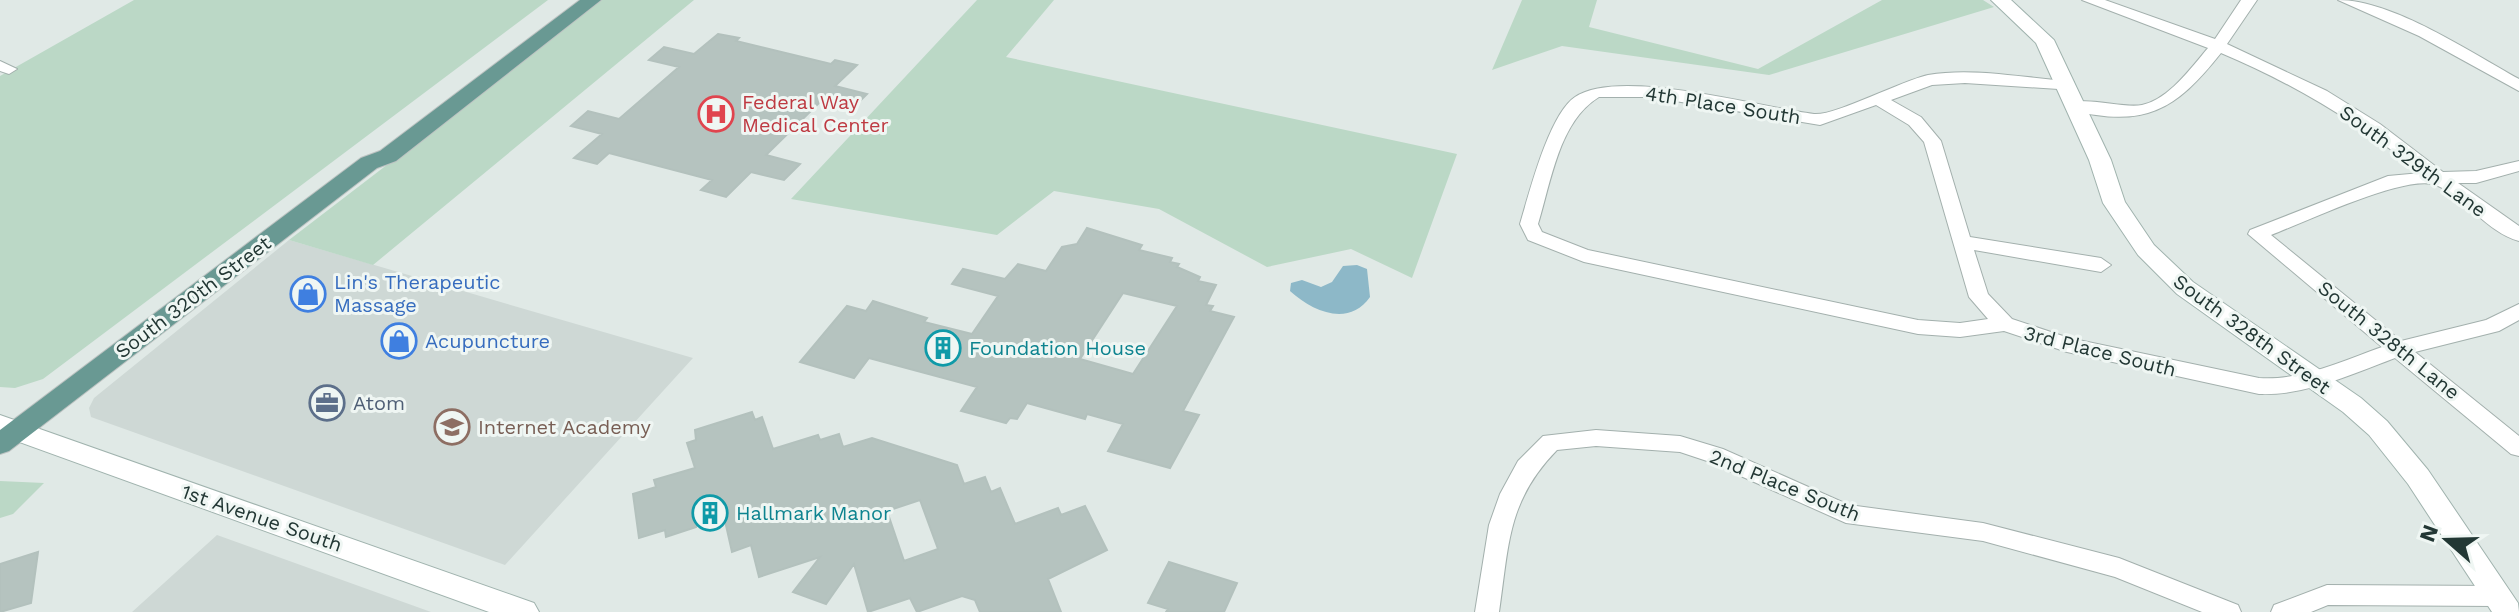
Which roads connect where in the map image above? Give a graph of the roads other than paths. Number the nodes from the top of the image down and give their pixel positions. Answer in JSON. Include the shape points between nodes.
{"nodes":[{"id":1,"x":576,"y":0,"type":"edge"},
{"id":2,"x":592,"y":0,"type":"edge"},
{"id":3,"x":2000,"y":0,"type":"edge"},
{"id":4,"x":2090,"y":0,"type":"edge"},
{"id":5,"x":2249,"y":0,"type":"edge"},
{"id":6,"x":2346,"y":0,"type":"edge"},
{"id":7,"x":2220,"y":46,"type":"junction"},
{"id":8,"x":2519,"y":86,"type":"edge"},
{"id":9,"x":2072,"y":96,"type":"junction"},
{"id":10,"x":1877,"y":99,"type":"junction"},
{"id":11,"x":369,"y":163,"type":"junction"},
{"id":12,"x":2517,"y":166,"type":"dead end"},
{"id":13,"x":2436,"y":179,"type":"junction"},
{"id":14,"x":2519,"y":235,"type":"edge"},
{"id":15,"x":1535,"y":236,"type":"joint"},
{"id":16,"x":1965,"y":242,"type":"junction"},
{"id":17,"x":2101,"y":265,"type":"dead end"},
{"id":18,"x":2519,"y":311,"type":"edge"},
{"id":19,"x":2005,"y":324,"type":"junction"},
{"id":20,"x":2401,"y":348,"type":"junction"},
{"id":21,"x":2314,"y":379,"type":"junction"},
{"id":22,"x":6,"y":434,"type":"edge"},
{"id":23,"x":2519,"y":448,"type":"edge"},
{"id":24,"x":2503,"y":604,"type":"edge"},
{"id":25,"x":524,"y":612,"type":"edge"},
{"id":26,"x":1487,"y":612,"type":"edge"},
{"id":27,"x":2229,"y":612,"type":"edge"},
{"id":28,"x":2283,"y":612,"type":"edge"}],
"edges":[{"from":1,"to":11,"type":"main road","name":"South 320th Street","via":[[371,154]]},
{"from":2,"to":11,"type":"main road","name":"South 320th Street","via":[[388,156]]},
{"from":3,"to":9,"type":"street","name":"South 328th Street","via":[[2044,40]]},
{"from":4,"to":7,"type":"street","name":"South 329th Lane"},
{"from":5,"to":7,"type":"street","name":"4th Place South"},
{"from":6,"to":8,"type":"street","via":[[2417,29]]},
{"from":7,"to":9,"type":"street","name":"4th Place South","via":[[2159,106],[2130,111]]},
{"from":7,"to":13,"type":"street","name":"South 329th Lane","via":[[2350,112]]},
{"from":9,"to":10,"type":"street","name":"4th Place South","via":[[1946,78]]},
{"from":9,"to":21,"type":"street","name":"South 328th Street","via":[[2114,203],[2146,250],[2185,288]]},
{"from":10,"to":15,"type":"street","name":"4th Place South","via":[[1816,120],[1610,90],[1580,100],[1555,141],[1529,217]]},
{"from":10,"to":16,"type":"street","via":[[1915,121],[1932,141]]},
{"from":11,"to":22,"type":"main road","name":"South 320th Street"},
{"from":12,"to":13,"type":"street","via":[[2476,177]]},
{"from":13,"to":14,"type":"street","name":"South 329th Lane"},
{"from":13,"to":20,"type":"street","name":"South 328th Lane","via":[[2394,180],[2257,234]]},
{"from":15,"to":19,"type":"street","name":"3rd Place South","via":[[1595,259],[1890,323],[1960,330]]},
{"from":16,"to":17,"type":"street"},
{"from":16,"to":19,"type":"street","via":[[1979,297]]},
{"from":18,"to":20,"type":"street","name":"3rd Place South","via":[[2492,326]]},
{"from":19,"to":21,"type":"street","name":"3rd Place South","via":[[2067,345],[2221,381],[2277,387]]},
{"from":20,"to":21,"type":"street","name":"3rd Place South"},
{"from":20,"to":23,"type":"street","name":"South 328th Lane"},
{"from":21,"to":24,"type":"street","name":"South 328th Street","via":[[2365,416],[2397,450]]},
{"from":22,"to":25,"type":"street","name":"1st Avenue South"},
{"from":24,"to":28,"type":"street","via":[[2327,595]]},
{"from":26,"to":27,"type":"street","name":"2nd Place South","via":[[1511,494],[1540,450],[1569,439],[1680,444],[1846,514],[1983,532],[2119,568]]}]}
